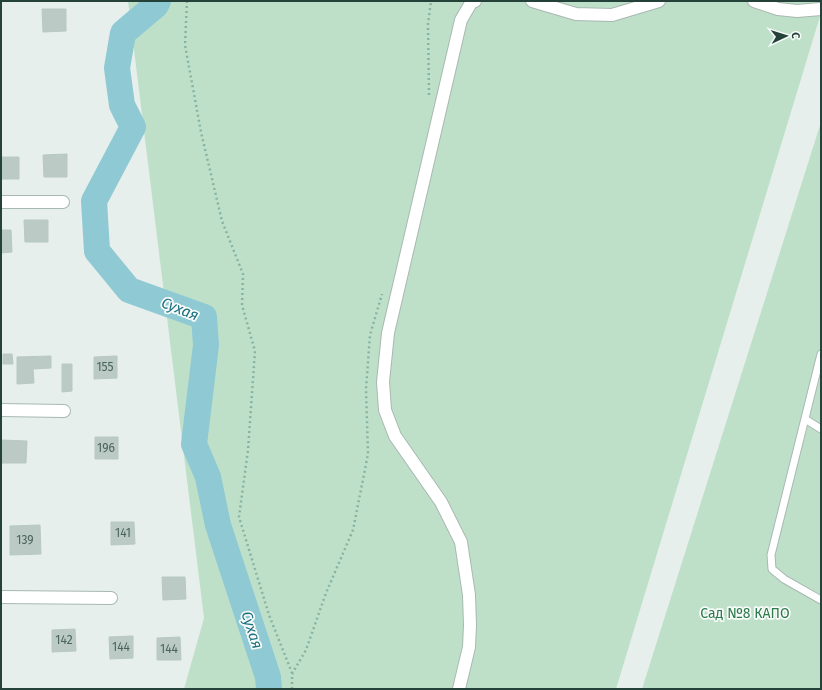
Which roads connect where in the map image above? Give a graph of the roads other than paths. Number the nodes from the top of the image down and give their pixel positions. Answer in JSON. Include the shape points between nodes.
{"nodes":[{"id":1,"x":475,"y":1,"type":"edge"},
{"id":2,"x":532,"y":1,"type":"edge"},
{"id":3,"x":659,"y":1,"type":"edge"},
{"id":4,"x":754,"y":1,"type":"edge"},
{"id":5,"x":821,"y":9,"type":"edge"},
{"id":6,"x":1,"y":202,"type":"edge"},
{"id":7,"x":63,"y":202,"type":"dead end"},
{"id":8,"x":821,"y":354,"type":"edge"},
{"id":9,"x":1,"y":410,"type":"edge"},
{"id":10,"x":64,"y":411,"type":"dead end"},
{"id":11,"x":805,"y":419,"type":"junction"},
{"id":12,"x":821,"y":429,"type":"edge"},
{"id":13,"x":1,"y":597,"type":"edge"},
{"id":14,"x":111,"y":598,"type":"dead end"},
{"id":15,"x":821,"y":600,"type":"edge"},
{"id":16,"x":459,"y":689,"type":"edge"}],
"edges":[{"from":1,"to":16,"type":"street","via":[[471,3],[461,20],[388,333],[383,382],[385,410],[395,436],[441,502],[461,542],[469,595],[470,625],[469,647]]},
{"from":2,"to":3,"type":"street","via":[[576,14],[612,14]]},
{"from":4,"to":5,"type":"street","via":[[778,9]]},
{"from":6,"to":7,"type":"street"},
{"from":8,"to":11,"type":"lane"},
{"from":9,"to":10,"type":"street"},
{"from":11,"to":12,"type":"lane"},
{"from":11,"to":15,"type":"lane","via":[[771,555],[772,569],[784,579]]},
{"from":13,"to":14,"type":"street"}]}
